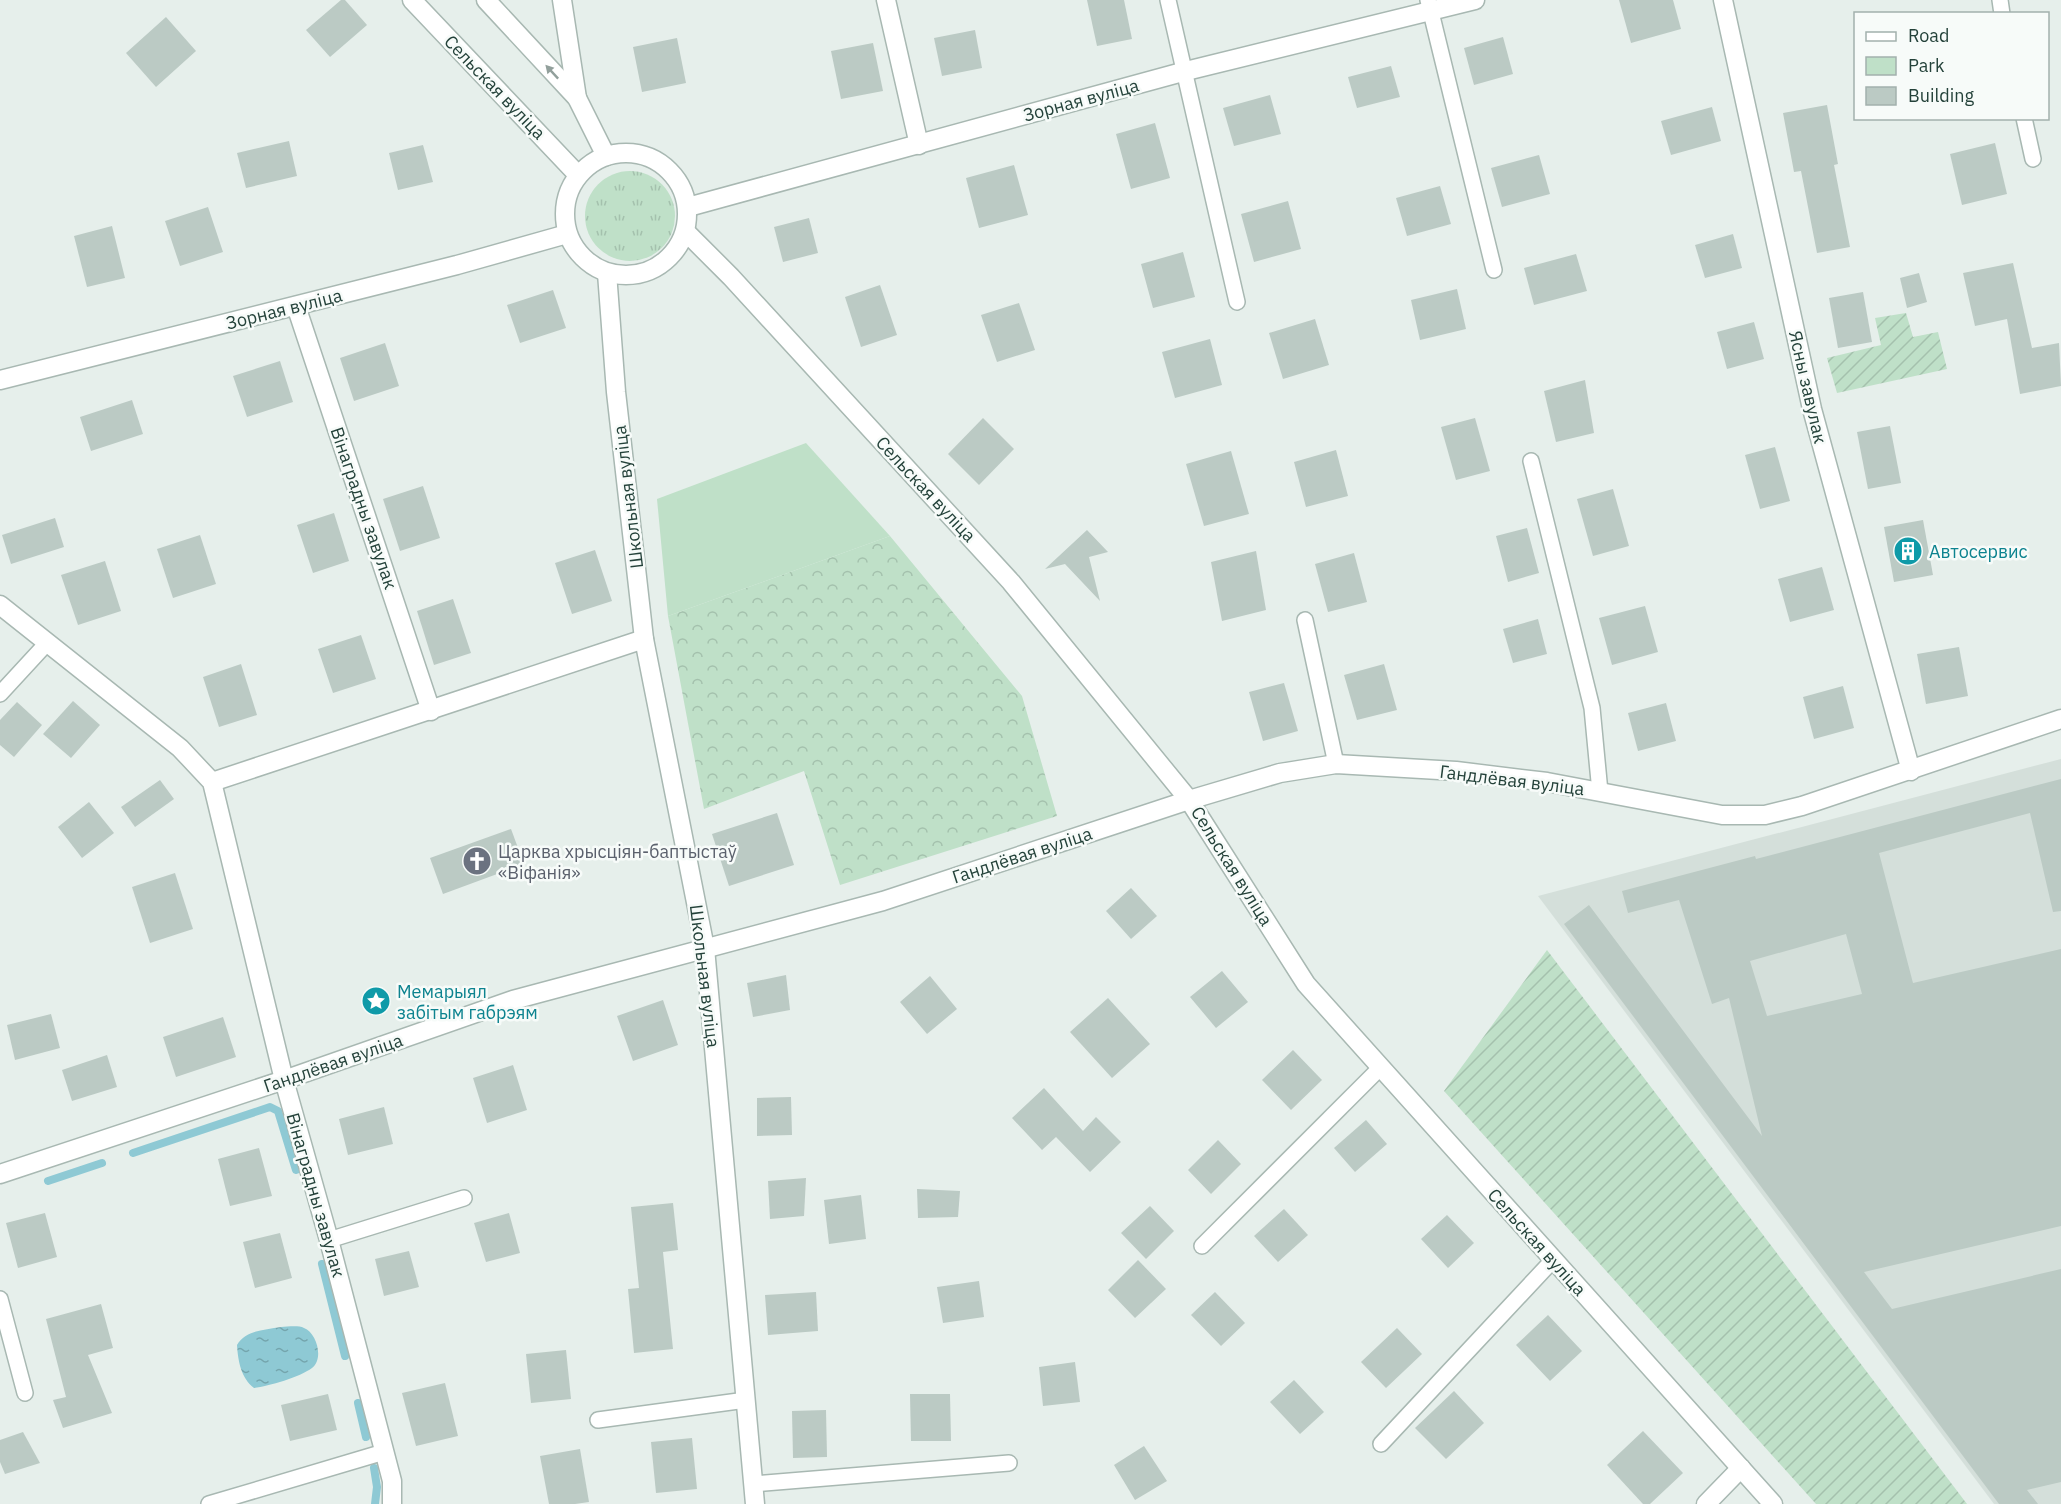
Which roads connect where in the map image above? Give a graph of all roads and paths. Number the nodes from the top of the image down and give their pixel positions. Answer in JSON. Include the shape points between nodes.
{"nodes":[{"id":1,"x":412,"y":0,"type":"edge"},
{"id":2,"x":486,"y":0,"type":"edge"},
{"id":3,"x":562,"y":0,"type":"edge"},
{"id":4,"x":886,"y":0,"type":"edge"},
{"id":5,"x":1168,"y":0,"type":"edge"},
{"id":6,"x":1475,"y":0,"type":"edge"},
{"id":7,"x":1723,"y":0,"type":"edge"},
{"id":8,"x":1429,"y":5,"type":"edge"},
{"id":9,"x":1186,"y":71,"type":"junction"},
{"id":10,"x":576,"y":98,"type":"junction"},
{"id":11,"x":2024,"y":120,"type":"edge"},
{"id":12,"x":919,"y":145,"type":"junction"},
{"id":13,"x":606,"y":156,"type":"junction"},
{"id":14,"x":2033,"y":159,"type":"dead end"},
{"id":15,"x":578,"y":175,"type":"junction"},
{"id":16,"x":688,"y":207,"type":"junction"},
{"id":17,"x":686,"y":232,"type":"junction"},
{"id":18,"x":567,"y":234,"type":"junction"},
{"id":19,"x":1494,"y":270,"type":"dead end"},
{"id":20,"x":608,"y":273,"type":"junction"},
{"id":21,"x":1237,"y":302,"type":"dead end"},
{"id":22,"x":296,"y":306,"type":"junction"},
{"id":23,"x":0,"y":380,"type":"edge"},
{"id":24,"x":1531,"y":461,"type":"dead end"},
{"id":25,"x":0,"y":605,"type":"edge"},
{"id":26,"x":1305,"y":620,"type":"dead end"},
{"id":27,"x":644,"y":639,"type":"junction"},
{"id":28,"x":47,"y":643,"type":"junction"},
{"id":29,"x":0,"y":694,"type":"edge"},
{"id":30,"x":432,"y":711,"type":"junction"},
{"id":31,"x":2061,"y":719,"type":"edge"},
{"id":32,"x":1336,"y":764,"type":"junction"},
{"id":33,"x":1911,"y":771,"type":"junction"},
{"id":34,"x":212,"y":782,"type":"junction"},
{"id":35,"x":1600,"y":792,"type":"junction"},
{"id":36,"x":1190,"y":800,"type":"junction"},
{"id":37,"x":705,"y":948,"type":"junction"},
{"id":38,"x":1380,"y":1068,"type":"junction"},
{"id":39,"x":284,"y":1080,"type":"junction"},
{"id":40,"x":0,"y":1174,"type":"edge"},
{"id":41,"x":464,"y":1198,"type":"dead end"},
{"id":42,"x":329,"y":1240,"type":"junction"},
{"id":43,"x":1202,"y":1246,"type":"dead end"},
{"id":44,"x":1553,"y":1260,"type":"junction"},
{"id":45,"x":0,"y":1299,"type":"edge"},
{"id":46,"x":25,"y":1393,"type":"dead end"},
{"id":47,"x":746,"y":1400,"type":"junction"},
{"id":48,"x":598,"y":1420,"type":"dead end"},
{"id":49,"x":1381,"y":1444,"type":"dead end"},
{"id":50,"x":384,"y":1452,"type":"junction"},
{"id":51,"x":1009,"y":1463,"type":"dead end"},
{"id":52,"x":1742,"y":1468,"type":"junction"},
{"id":53,"x":753,"y":1484,"type":"junction"},
{"id":54,"x":209,"y":1504,"type":"edge"},
{"id":55,"x":392,"y":1504,"type":"edge"},
{"id":56,"x":755,"y":1504,"type":"edge"},
{"id":57,"x":1706,"y":1504,"type":"edge"},
{"id":58,"x":1773,"y":1504,"type":"edge"}],
"edges":[{"from":1,"to":15,"type":"street","name":"Сельская вуліца"},
{"from":10,"to":2,"type":"street","one_way":true},
{"from":3,"to":10,"type":"street"},
{"from":4,"to":12,"type":"street"},
{"from":5,"to":9,"type":"lane"},
{"from":6,"to":8,"type":"street","name":"Зорная вуліца"},
{"from":7,"to":33,"type":"street","name":"Ясны завулак","via":[[1812,409]]},
{"from":8,"to":9,"type":"street","name":"Зорная вуліца"},
{"from":8,"to":19,"type":"lane"},
{"from":9,"to":12,"type":"street","name":"Зорная вуліца"},
{"from":9,"to":21,"type":"lane"},
{"from":10,"to":13,"type":"street"},
{"from":11,"to":14,"type":"lane"},
{"from":12,"to":16,"type":"street","name":"Зорная вуліца"},
{"from":13,"to":15,"type":"street"},
{"from":13,"to":16,"type":"street","via":[[623,152],[646,156],[666,167],[681,185]]},
{"from":15,"to":18,"type":"street","via":[[568,193],[564,213]]},
{"from":16,"to":17,"type":"street"},
{"from":17,"to":20,"type":"street","via":[[674,254],[655,269],[632,276]]},
{"from":17,"to":36,"type":"street","name":"Сельская вуліца","via":[[1011,582]]},
{"from":18,"to":20,"type":"street","via":[[590,265]]},
{"from":18,"to":22,"type":"street","name":"Зорная вуліца"},
{"from":20,"to":27,"type":"street","name":"Школьная вуліца","via":[[616,392]]},
{"from":22,"to":23,"type":"street","name":"Зорная вуліца"},
{"from":22,"to":30,"type":"street","name":"Вінаградны завулак"},
{"from":24,"to":35,"type":"lane","via":[[1592,708]]},
{"from":25,"to":28,"type":"street","name":"Вінаградны завулак"},
{"from":26,"to":32,"type":"lane"},
{"from":27,"to":30,"type":"street"},
{"from":27,"to":37,"type":"street","name":"Школьная вуліца"},
{"from":28,"to":29,"type":"lane"},
{"from":28,"to":34,"type":"street","name":"Вінаградны завулак","via":[[180,748]]},
{"from":30,"to":34,"type":"street"},
{"from":31,"to":33,"type":"street","name":"Гандлёвая вуліца"},
{"from":32,"to":35,"type":"street","name":"Гандлёвая вуліца","via":[[1456,771]]},
{"from":32,"to":36,"type":"street","name":"Гандлёвая вуліца","via":[[1281,773]]},
{"from":33,"to":35,"type":"street","name":"Гандлёвая вуліца","via":[[1765,815],[1722,815]]},
{"from":34,"to":39,"type":"street","name":"Вінаградны завулак"},
{"from":36,"to":37,"type":"street","name":"Гандлёвая вуліца","via":[[883,901]]},
{"from":36,"to":38,"type":"street","name":"Сельская вуліца","via":[[1306,984]]},
{"from":37,"to":39,"type":"street","name":"Гандлёвая вуліца","via":[[513,1000]]},
{"from":37,"to":47,"type":"street","name":"Школьная вуліца"},
{"from":38,"to":43,"type":"lane"},
{"from":38,"to":44,"type":"street","name":"Сельская вуліца"},
{"from":39,"to":40,"type":"street","name":"Гандлёвая вуліца"},
{"from":39,"to":42,"type":"street","name":"Вінаградны завулак"},
{"from":41,"to":42,"type":"lane"},
{"from":42,"to":50,"type":"street","name":"Вінаградны завулак"},
{"from":44,"to":49,"type":"lane"},
{"from":44,"to":52,"type":"street","name":"Сельская вуліца"},
{"from":45,"to":46,"type":"lane"},
{"from":47,"to":48,"type":"lane"},
{"from":47,"to":53,"type":"street","name":"Школьная вуліца"},
{"from":50,"to":54,"type":"lane"},
{"from":50,"to":55,"type":"street","name":"Вінаградны завулак","via":[[392,1481]]},
{"from":51,"to":53,"type":"lane"},
{"from":52,"to":57,"type":"street"},
{"from":52,"to":58,"type":"street","name":"Сельская вуліца"},
{"from":53,"to":56,"type":"street","name":"Школьная вуліца"}]}
